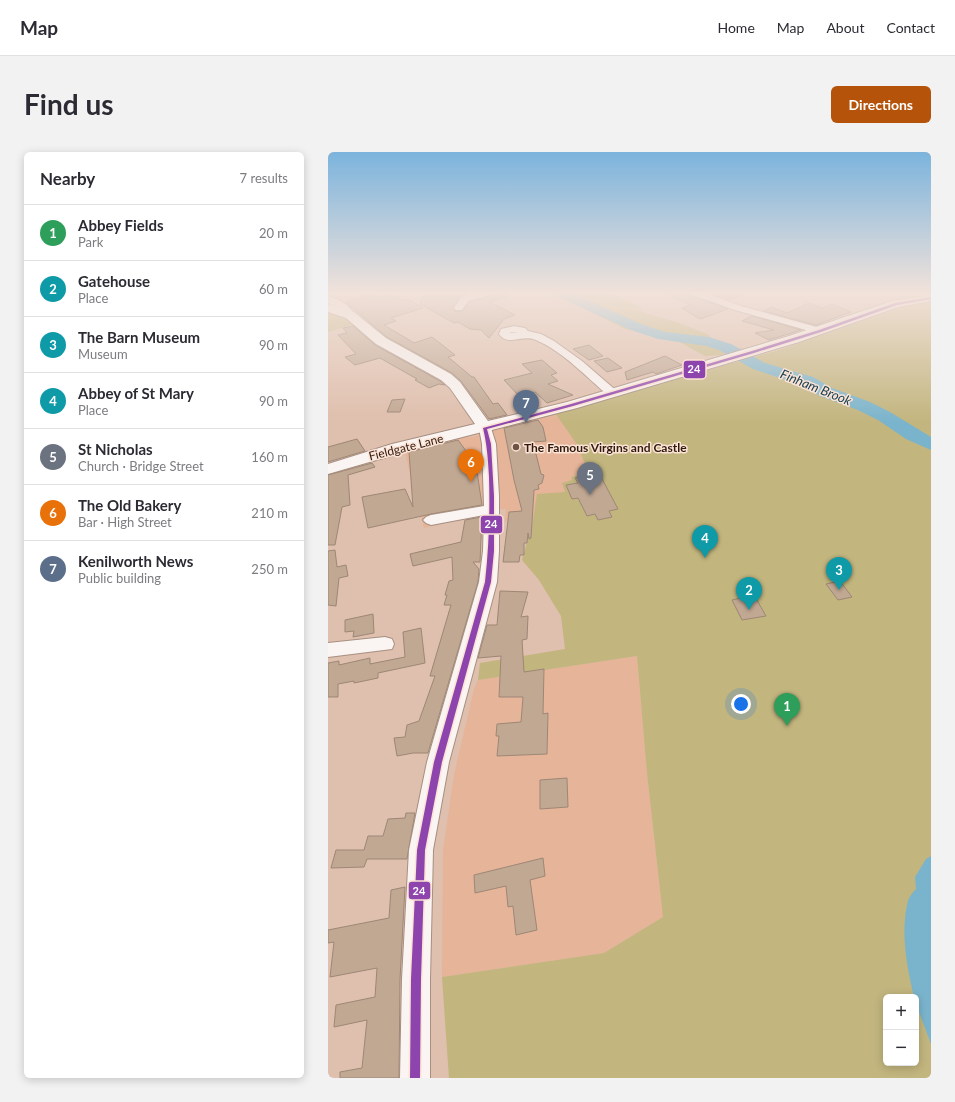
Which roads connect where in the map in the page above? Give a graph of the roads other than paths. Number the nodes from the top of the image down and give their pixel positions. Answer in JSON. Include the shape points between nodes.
{"nodes":[{"id":1,"x":375,"y":336,"type":"edge"},
{"id":2,"x":535,"y":336,"type":"edge"},
{"id":3,"x":803,"y":336,"type":"edge"},
{"id":4,"x":613,"y":393,"type":"junction"},
{"id":5,"x":485,"y":428,"type":"junction"},
{"id":6,"x":328,"y":469,"type":"edge"},
{"id":7,"x":492,"y":508,"type":"junction"},
{"id":8,"x":431,"y":520,"type":"dead end"},
{"id":9,"x":386,"y":645,"type":"dead end"},
{"id":10,"x":328,"y":650,"type":"edge"},
{"id":11,"x":416,"y":1078,"type":"edge"}],
"edges":[{"from":1,"to":5,"type":"main road","via":[[451,381]]},
{"from":2,"to":4,"type":"street","via":[[554,346]]},
{"from":3,"to":4,"type":"main road","name":"Fieldgate Lane"},
{"from":4,"to":5,"type":"main road","name":"Fieldgate Lane"},
{"from":5,"to":6,"type":"main road","name":"Fieldgate Lane","via":[[392,450]]},
{"from":5,"to":7,"type":"street","via":[[489,444]]},
{"from":7,"to":8,"type":"street"},
{"from":7,"to":11,"type":"street","via":[[488,582],[438,762],[421,850],[416,979]]},
{"from":9,"to":10,"type":"street"}]}
